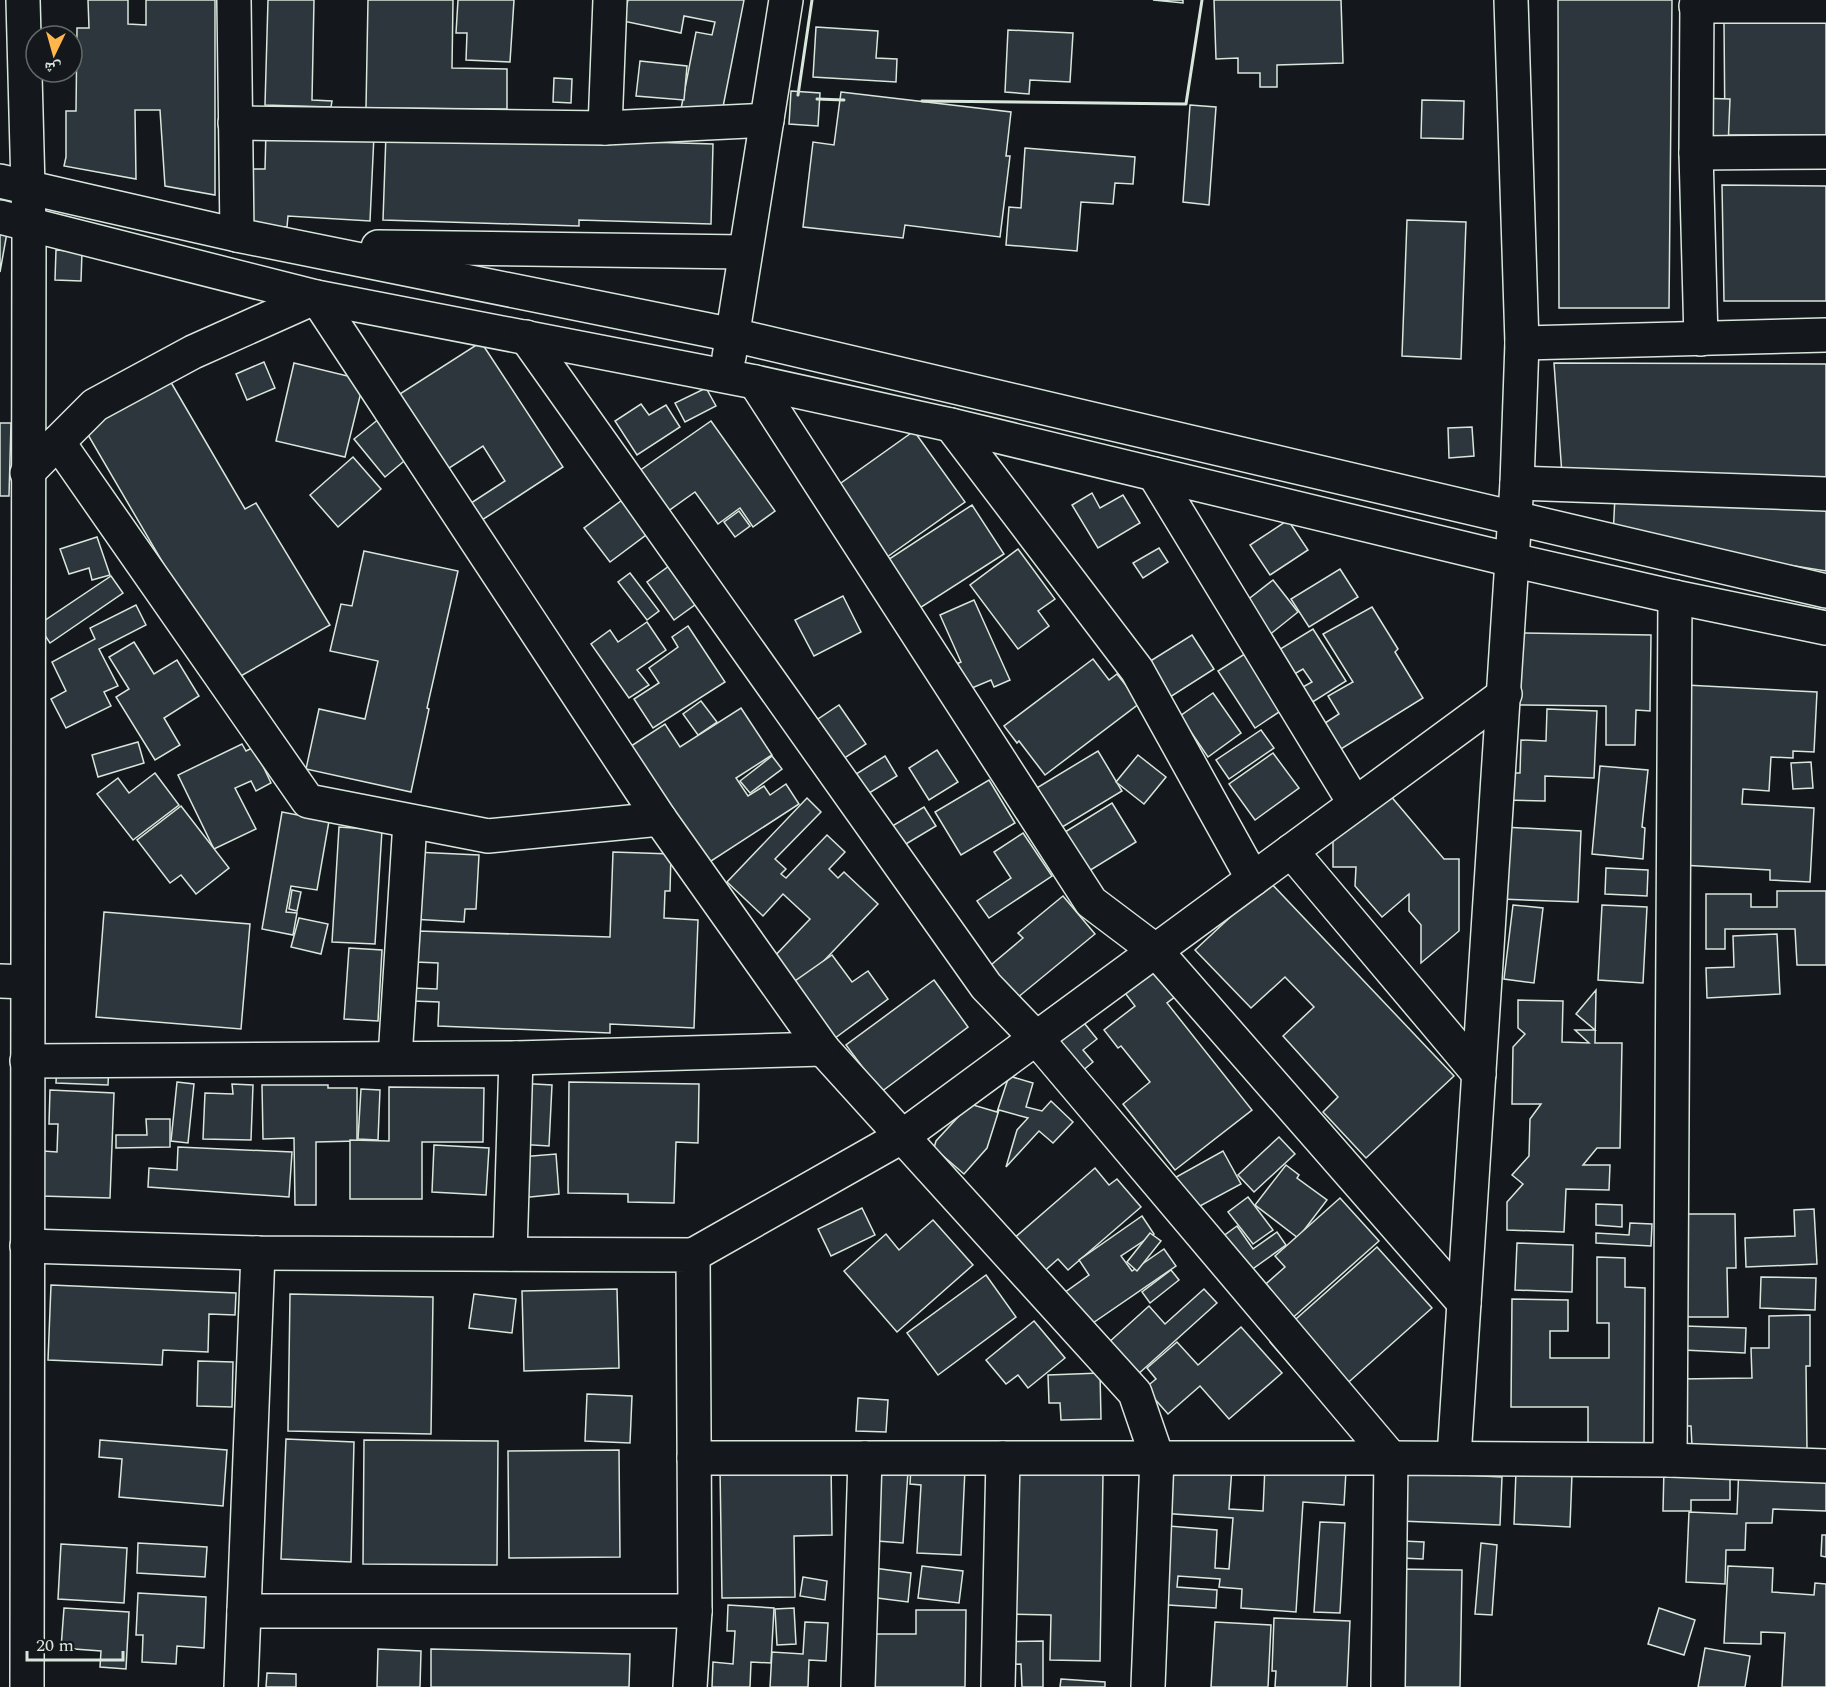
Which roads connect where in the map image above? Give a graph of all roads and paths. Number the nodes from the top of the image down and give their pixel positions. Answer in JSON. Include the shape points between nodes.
{"nodes":[{"id":1,"x":23,"y":0,"type":"edge"},
{"id":2,"x":234,"y":0,"type":"edge"},
{"id":3,"x":610,"y":0,"type":"edge"},
{"id":4,"x":786,"y":0,"type":"edge"},
{"id":5,"x":1511,"y":0,"type":"edge"},
{"id":6,"x":1697,"y":3,"type":"edge"},
{"id":7,"x":1826,"y":6,"type":"edge"},
{"id":8,"x":767,"y":120,"type":"junction"},
{"id":9,"x":235,"y":123,"type":"junction"},
{"id":10,"x":605,"y":128,"type":"junction"},
{"id":11,"x":1826,"y":152,"type":"edge"},
{"id":12,"x":1696,"y":153,"type":"junction"},
{"id":13,"x":14,"y":184,"type":"edge"},
{"id":14,"x":14,"y":221,"type":"edge"},
{"id":15,"x":237,"y":235,"type":"junction"},
{"id":16,"x":298,"y":246,"type":"junction"},
{"id":17,"x":744,"y":252,"type":"junction"},
{"id":18,"x":316,"y":297,"type":"junction"},
{"id":19,"x":733,"y":334,"type":"junction"},
{"id":20,"x":1826,"y":335,"type":"edge"},
{"id":21,"x":526,"y":337,"type":"junction"},
{"id":22,"x":1701,"y":339,"type":"junction"},
{"id":23,"x":1522,"y":343,"type":"junction"},
{"id":24,"x":740,"y":379,"type":"junction"},
{"id":25,"x":951,"y":425,"type":"junction"},
{"id":26,"x":58,"y":442,"type":"junction"},
{"id":27,"x":27,"y":473,"type":"junction"},
{"id":28,"x":1154,"y":474,"type":"junction"},
{"id":29,"x":1517,"y":483,"type":"junction"},
{"id":30,"x":1826,"y":494,"type":"edge"},
{"id":31,"x":1514,"y":519,"type":"junction"},
{"id":32,"x":1512,"y":560,"type":"junction"},
{"id":33,"x":1826,"y":591,"type":"edge"},
{"id":34,"x":1675,"y":597,"type":"junction"},
{"id":35,"x":1826,"y":628,"type":"edge"},
{"id":36,"x":1505,"y":694,"type":"junction"},
{"id":37,"x":1355,"y":804,"type":"junction"},
{"id":38,"x":660,"y":819,"type":"junction"},
{"id":39,"x":410,"y":822,"type":"junction"},
{"id":40,"x":1291,"y":851,"type":"junction"},
{"id":41,"x":1253,"y":879,"type":"junction"},
{"id":42,"x":1156,"y":951,"type":"junction"},
{"id":43,"x":14,"y":982,"type":"edge"},
{"id":44,"x":1036,"y":1038,"type":"junction"},
{"id":45,"x":823,"y":1049,"type":"junction"},
{"id":46,"x":395,"y":1058,"type":"junction"},
{"id":47,"x":516,"y":1058,"type":"junction"},
{"id":48,"x":27,"y":1061,"type":"junction"},
{"id":49,"x":1479,"y":1074,"type":"junction"},
{"id":50,"x":903,"y":1136,"type":"junction"},
{"id":51,"x":27,"y":1246,"type":"junction"},
{"id":52,"x":258,"y":1253,"type":"junction"},
{"id":53,"x":510,"y":1254,"type":"junction"},
{"id":54,"x":693,"y":1255,"type":"junction"},
{"id":55,"x":1464,"y":1303,"type":"junction"},
{"id":56,"x":13,"y":1406,"type":"edge"},
{"id":57,"x":1157,"y":1457,"type":"junction"},
{"id":58,"x":1454,"y":1457,"type":"junction"},
{"id":59,"x":694,"y":1458,"type":"junction"},
{"id":60,"x":865,"y":1458,"type":"junction"},
{"id":61,"x":1003,"y":1458,"type":"junction"},
{"id":62,"x":1391,"y":1458,"type":"junction"},
{"id":63,"x":1670,"y":1460,"type":"junction"},
{"id":64,"x":1826,"y":1466,"type":"edge"},
{"id":65,"x":244,"y":1611,"type":"junction"},
{"id":66,"x":694,"y":1611,"type":"junction"},
{"id":67,"x":27,"y":1687,"type":"edge"},
{"id":68,"x":241,"y":1687,"type":"edge"},
{"id":69,"x":690,"y":1687,"type":"edge"},
{"id":70,"x":858,"y":1687,"type":"edge"},
{"id":71,"x":998,"y":1687,"type":"edge"},
{"id":72,"x":1148,"y":1687,"type":"edge"},
{"id":73,"x":1388,"y":1687,"type":"edge"}],
"edges":[{"from":1,"to":13,"type":"street"},
{"from":2,"to":9,"type":"street"},
{"from":3,"to":10,"type":"street"},
{"from":4,"to":8,"type":"street"},
{"from":5,"to":23,"type":"street"},
{"from":6,"to":7,"type":"street"},
{"from":6,"to":12,"type":"street"},
{"from":8,"to":10,"type":"street"},
{"from":8,"to":17,"type":"street"},
{"from":9,"to":10,"type":"street"},
{"from":9,"to":15,"type":"street"},
{"from":11,"to":12,"type":"street"},
{"from":12,"to":22,"type":"street"},
{"from":13,"to":14,"type":"street"},
{"from":13,"to":15,"type":"street"},
{"from":14,"to":18,"type":"street"},
{"from":14,"to":27,"type":"street"},
{"from":15,"to":16,"type":"street"},
{"from":16,"to":17,"type":"street"},
{"from":16,"to":19,"type":"street"},
{"from":17,"to":19,"type":"street"},
{"from":18,"to":21,"type":"street"},
{"from":18,"to":26,"type":"street","via":[[192,352],[94,405]]},
{"from":18,"to":38,"type":"street"},
{"from":19,"to":24,"type":"street"},
{"from":19,"to":31,"type":"street"},
{"from":20,"to":22,"type":"street"},
{"from":21,"to":24,"type":"street"},
{"from":21,"to":44,"type":"street","via":[[986,986]]},
{"from":22,"to":23,"type":"street"},
{"from":23,"to":29,"type":"street"},
{"from":24,"to":25,"type":"street"},
{"from":24,"to":42,"type":"street","via":[[1091,902]]},
{"from":25,"to":28,"type":"street"},
{"from":25,"to":41,"type":"street","via":[[1137,670]]},
{"from":26,"to":27,"type":"street"},
{"from":26,"to":39,"type":"street","via":[[308,801]]},
{"from":27,"to":43,"type":"street"},
{"from":28,"to":32,"type":"street"},
{"from":28,"to":37,"type":"street"},
{"from":29,"to":30,"type":"street"},
{"from":29,"to":31,"type":"street"},
{"from":31,"to":32,"type":"street"},
{"from":31,"to":33,"type":"street"},
{"from":32,"to":34,"type":"street"},
{"from":32,"to":36,"type":"street"},
{"from":34,"to":35,"type":"street"},
{"from":34,"to":63,"type":"street"},
{"from":36,"to":37,"type":"street"},
{"from":36,"to":49,"type":"street"},
{"from":37,"to":40,"type":"street"},
{"from":38,"to":39,"type":"street","via":[[488,836]]},
{"from":38,"to":45,"type":"street"},
{"from":39,"to":46,"type":"street"},
{"from":40,"to":41,"type":"street"},
{"from":40,"to":49,"type":"street"},
{"from":41,"to":42,"type":"street"},
{"from":42,"to":44,"type":"street"},
{"from":42,"to":55,"type":"street"},
{"from":43,"to":48,"type":"street"},
{"from":44,"to":50,"type":"street"},
{"from":44,"to":62,"type":"street"},
{"from":45,"to":47,"type":"street"},
{"from":45,"to":50,"type":"street"},
{"from":46,"to":47,"type":"street"},
{"from":46,"to":48,"type":"street"},
{"from":47,"to":53,"type":"street"},
{"from":48,"to":51,"type":"street"},
{"from":49,"to":55,"type":"street"},
{"from":50,"to":54,"type":"street"},
{"from":50,"to":57,"type":"street","via":[[1136,1393]]},
{"from":51,"to":52,"type":"street"},
{"from":51,"to":56,"type":"street"},
{"from":52,"to":53,"type":"street"},
{"from":52,"to":65,"type":"street"},
{"from":53,"to":54,"type":"street"},
{"from":54,"to":59,"type":"street"},
{"from":55,"to":58,"type":"street"},
{"from":56,"to":67,"type":"street"},
{"from":57,"to":61,"type":"street"},
{"from":57,"to":62,"type":"street"},
{"from":57,"to":72,"type":"street"},
{"from":58,"to":62,"type":"street"},
{"from":58,"to":63,"type":"street"},
{"from":59,"to":60,"type":"street"},
{"from":59,"to":66,"type":"street"},
{"from":60,"to":61,"type":"street"},
{"from":60,"to":70,"type":"street"},
{"from":61,"to":71,"type":"street"},
{"from":62,"to":73,"type":"street"},
{"from":63,"to":64,"type":"street"},
{"from":65,"to":66,"type":"street"},
{"from":65,"to":68,"type":"street"},
{"from":66,"to":69,"type":"street"}]}
